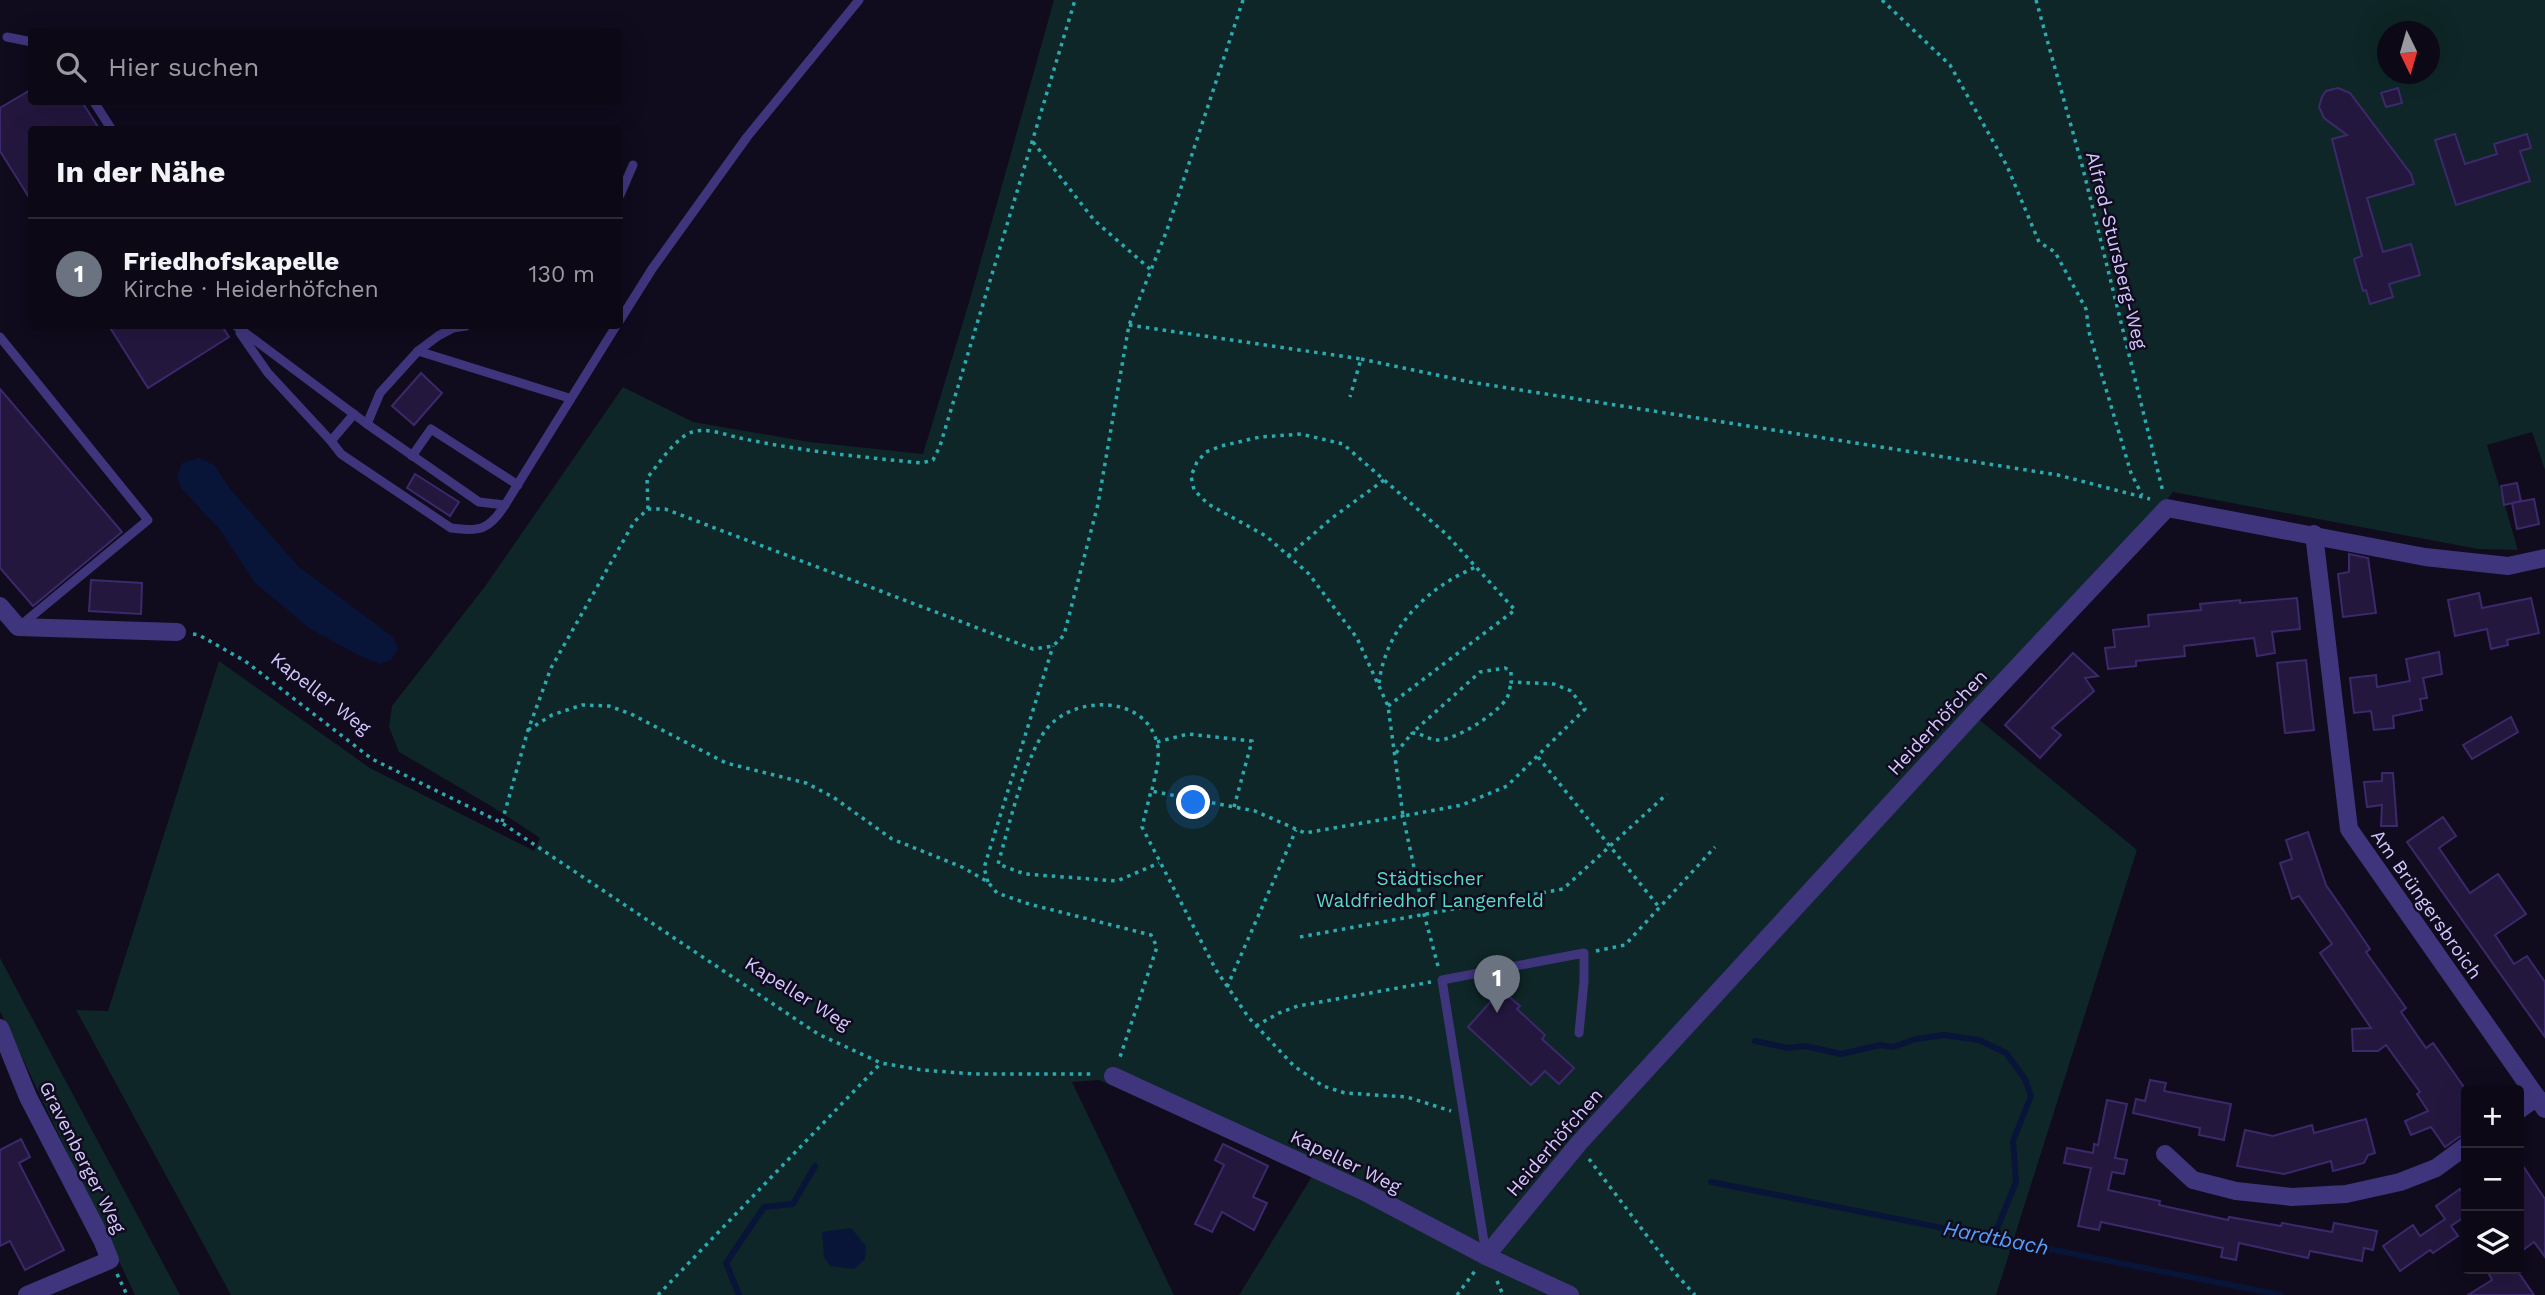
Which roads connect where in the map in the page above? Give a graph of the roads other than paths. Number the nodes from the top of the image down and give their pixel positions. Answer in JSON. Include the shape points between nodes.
{"nodes":[{"id":1,"x":859,"y":0,"type":"edge"},
{"id":2,"x":7,"y":37,"type":"dead end"},
{"id":3,"x":28,"y":41,"type":"edge"},
{"id":4,"x":96,"y":105,"type":"edge"},
{"id":5,"x":109,"y":126,"type":"edge"},
{"id":6,"x":633,"y":165,"type":"dead end"},
{"id":7,"x":623,"y":188,"type":"edge"},
{"id":8,"x":623,"y":315,"type":"edge"},
{"id":9,"x":238,"y":329,"type":"edge"},
{"id":10,"x":240,"y":329,"type":"edge"},
{"id":11,"x":456,"y":329,"type":"edge"},
{"id":12,"x":614,"y":329,"type":"edge"},
{"id":13,"x":0,"y":337,"type":"edge"},
{"id":14,"x":418,"y":351,"type":"junction"},
{"id":15,"x":569,"y":398,"type":"junction"},
{"id":16,"x":354,"y":414,"type":"junction"},
{"id":17,"x":368,"y":424,"type":"junction"},
{"id":18,"x":331,"y":441,"type":"junction"},
{"id":19,"x":412,"y":456,"type":"junction"},
{"id":20,"x":518,"y":485,"type":"junction"},
{"id":21,"x":505,"y":505,"type":"junction"},
{"id":22,"x":2314,"y":534,"type":"junction"},
{"id":23,"x":2545,"y":558,"type":"edge"},
{"id":24,"x":0,"y":606,"type":"edge"},
{"id":25,"x":18,"y":627,"type":"junction"},
{"id":26,"x":177,"y":632,"type":"road end"},
{"id":27,"x":0,"y":1028,"type":"edge"},
{"id":28,"x":1579,"y":1033,"type":"dead end"},
{"id":29,"x":1114,"y":1076,"type":"road end"},
{"id":30,"x":2541,"y":1103,"type":"edge"},
{"id":31,"x":2524,"y":1108,"type":"edge"},
{"id":32,"x":2463,"y":1148,"type":"edge"},
{"id":33,"x":2165,"y":1154,"type":"dead end"},
{"id":34,"x":1486,"y":1256,"type":"junction"},
{"id":35,"x":27,"y":1295,"type":"edge"},
{"id":36,"x":1570,"y":1295,"type":"edge"}],
"edges":[{"from":1,"to":8,"type":"lane","via":[[747,137]]},
{"from":2,"to":3,"type":"lane"},
{"from":4,"to":5,"type":"lane"},
{"from":6,"to":7,"type":"lane"},
{"from":9,"to":18,"type":"lane","via":[[268,373]]},
{"from":10,"to":16,"type":"lane"},
{"from":11,"to":14,"type":"lane"},
{"from":12,"to":15,"type":"lane"},
{"from":13,"to":25,"type":"lane","via":[[148,520]]},
{"from":14,"to":15,"type":"lane"},
{"from":14,"to":17,"type":"lane","via":[[380,393]]},
{"from":15,"to":20,"type":"lane"},
{"from":16,"to":17,"type":"lane"},
{"from":16,"to":18,"type":"lane"},
{"from":17,"to":19,"type":"lane"},
{"from":18,"to":21,"type":"lane","via":[[341,454],[451,528],[485,528]]},
{"from":19,"to":20,"type":"lane","via":[[431,429]]},
{"from":19,"to":21,"type":"lane","via":[[479,502]]},
{"from":20,"to":21,"type":"lane"},
{"from":22,"to":23,"type":"street","via":[[2425,557],[2508,566]]},
{"from":22,"to":30,"type":"street","name":"Am Brüngersbroich","via":[[2349,829]]},
{"from":22,"to":34,"type":"street","name":"Heiderhöfchen","via":[[2167,508],[1578,1143]]},
{"from":24,"to":25,"type":"street"},
{"from":25,"to":26,"type":"street"},
{"from":27,"to":35,"type":"street","name":"Gravenberger Weg","via":[[28,1097],[110,1260]]},
{"from":28,"to":34,"type":"lane","via":[[1584,953],[1442,980]]},
{"from":29,"to":34,"type":"street","name":"Kapeller Weg","via":[[1363,1191]]},
{"from":30,"to":31,"type":"street"},
{"from":32,"to":33,"type":"street","via":[[2436,1168],[2400,1182],[2346,1194],[2292,1197],[2236,1191],[2193,1180]]},
{"from":34,"to":36,"type":"street","name":"Kapeller Weg"}]}
